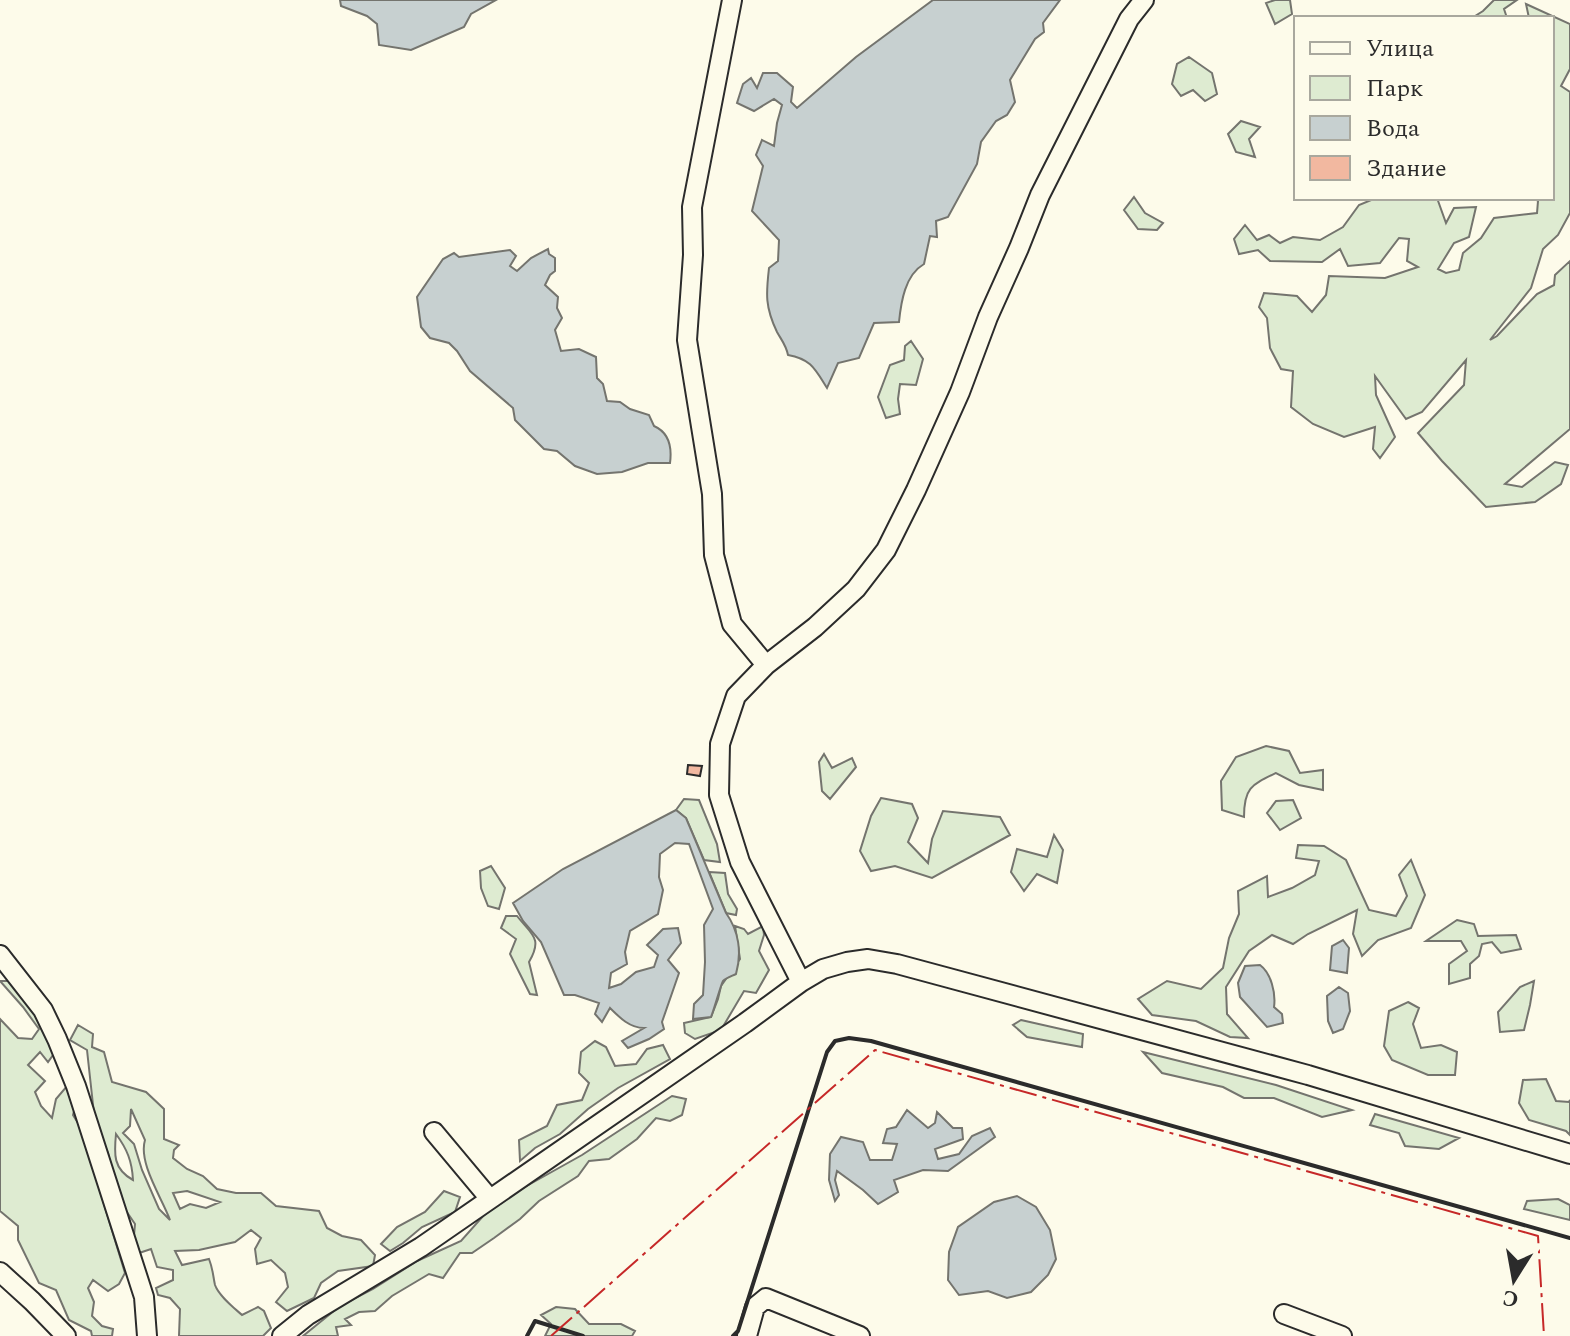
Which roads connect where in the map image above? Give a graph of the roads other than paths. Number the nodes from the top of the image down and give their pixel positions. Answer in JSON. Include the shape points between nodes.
{"nodes":[{"id":1,"x":732,"y":0,"type":"edge"},
{"id":2,"x":1144,"y":0,"type":"edge"},
{"id":3,"x":766,"y":665,"type":"junction"},
{"id":4,"x":0,"y":955,"type":"edge"},
{"id":5,"x":801,"y":982,"type":"junction"},
{"id":6,"x":434,"y":1132,"type":"dead end"},
{"id":7,"x":1570,"y":1154,"type":"edge"},
{"id":8,"x":490,"y":1199,"type":"junction"},
{"id":9,"x":0,"y":1272,"type":"edge"},
{"id":10,"x":1284,"y":1314,"type":"dead end"},
{"id":11,"x":66,"y":1336,"type":"edge"},
{"id":12,"x":147,"y":1336,"type":"edge"},
{"id":13,"x":282,"y":1336,"type":"edge"},
{"id":14,"x":747,"y":1336,"type":"edge"},
{"id":15,"x":860,"y":1336,"type":"edge"},
{"id":16,"x":1342,"y":1336,"type":"edge"}],
"edges":[{"from":1,"to":3,"type":"street","via":[[692,207],[687,340],[712,494],[714,555],[732,624]]},
{"from":2,"to":3,"type":"street","via":[[1129,19],[1040,195],[960,392],[886,550],[856,589]]},
{"from":3,"to":5,"type":"street","via":[[736,696],[720,744],[719,795],[740,862]]},
{"from":4,"to":12,"type":"street","via":[[43,1010],[76,1086],[144,1297]]},
{"from":5,"to":7,"type":"street","via":[[847,962],[897,964],[1308,1075]]},
{"from":5,"to":8,"type":"street"},
{"from":6,"to":8,"type":"street"},
{"from":8,"to":13,"type":"street"},
{"from":9,"to":11,"type":"street"},
{"from":10,"to":16,"type":"street"},
{"from":14,"to":15,"type":"street","via":[[755,1307],[766,1298]]}]}
